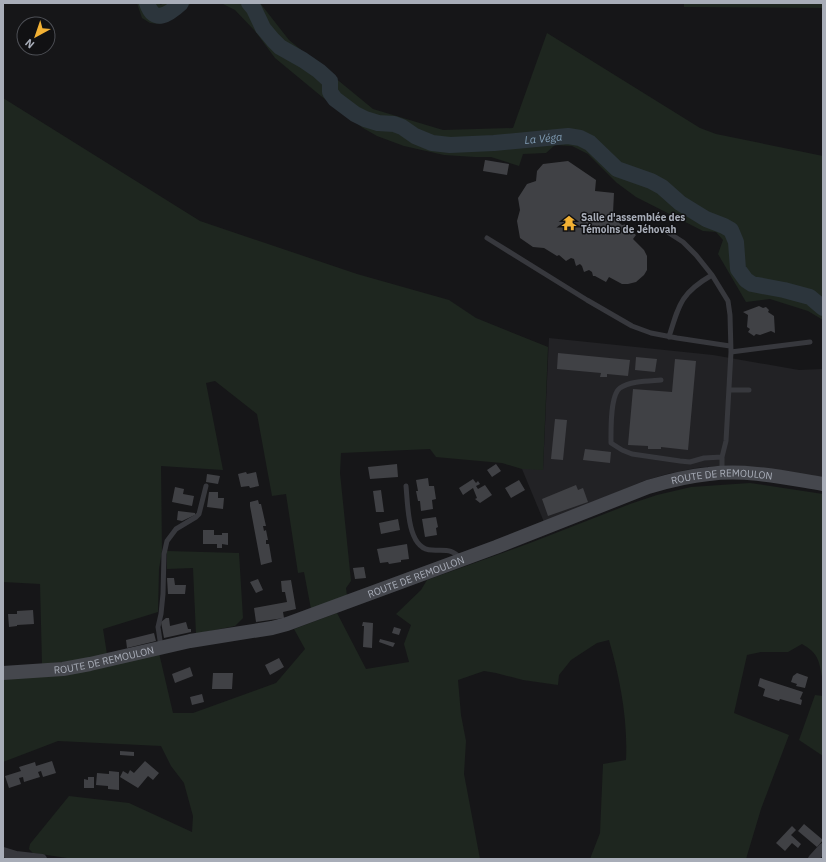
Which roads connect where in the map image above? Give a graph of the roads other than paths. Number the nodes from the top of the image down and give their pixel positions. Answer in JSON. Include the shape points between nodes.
{"nodes":[{"id":1,"x":669,"y":233,"type":"dead end"},
{"id":2,"x":487,"y":238,"type":"dead end"},
{"id":3,"x":712,"y":275,"type":"junction"},
{"id":4,"x":669,"y":337,"type":"junction"},
{"id":5,"x":810,"y":342,"type":"dead end"},
{"id":6,"x":731,"y":349,"type":"junction"},
{"id":7,"x":661,"y":380,"type":"dead end"},
{"id":8,"x":729,"y":390,"type":"junction"},
{"id":9,"x":749,"y":390,"type":"dead end"},
{"id":10,"x":722,"y":457,"type":"junction"},
{"id":11,"x":722,"y":473,"type":"junction"},
{"id":12,"x":823,"y":484,"type":"edge"},
{"id":13,"x":206,"y":486,"type":"dead end"},
{"id":14,"x":406,"y":486,"type":"dead end"},
{"id":15,"x":462,"y":560,"type":"junction"},
{"id":16,"x":161,"y":648,"type":"junction"},
{"id":17,"x":3,"y":674,"type":"edge"},
{"id":18,"x":823,"y":848,"type":"edge"},
{"id":19,"x":3,"y":852,"type":"edge"},
{"id":20,"x":42,"y":859,"type":"edge"},
{"id":21,"x":813,"y":859,"type":"edge"}],
"edges":[{"from":1,"to":3,"type":"lane","via":[[690,248]]},
{"from":2,"to":4,"type":"lane","via":[[619,320],[651,333]]},
{"from":3,"to":4,"type":"lane","via":[[686,294],[679,306]]},
{"from":3,"to":6,"type":"lane","via":[[728,301]]},
{"from":4,"to":6,"type":"lane"},
{"from":5,"to":6,"type":"lane"},
{"from":6,"to":8,"type":"lane"},
{"from":7,"to":10,"type":"lane","via":[[634,383],[620,388],[612,412],[611,443],[632,454],[680,461]]},
{"from":8,"to":9,"type":"lane"},
{"from":8,"to":10,"type":"lane","via":[[726,441]]},
{"from":10,"to":11,"type":"lane"},
{"from":11,"to":12,"type":"main road","name":"ROUTE DE REMOULON","via":[[757,474]]},
{"from":11,"to":15,"type":"main road","name":"ROUTE DE REMOULON","via":[[674,480],[648,487]]},
{"from":13,"to":16,"type":"lane","via":[[199,514],[176,529],[167,541],[158,627]]},
{"from":14,"to":15,"type":"lane","via":[[412,535],[417,543],[429,550],[454,552]]},
{"from":15,"to":16,"type":"main road","name":"ROUTE DE REMOULON","via":[[287,624]]},
{"from":16,"to":17,"type":"main road","name":"ROUTE DE REMOULON","via":[[78,666]]},
{"from":18,"to":21,"type":"street"},
{"from":19,"to":20,"type":"street"}]}
